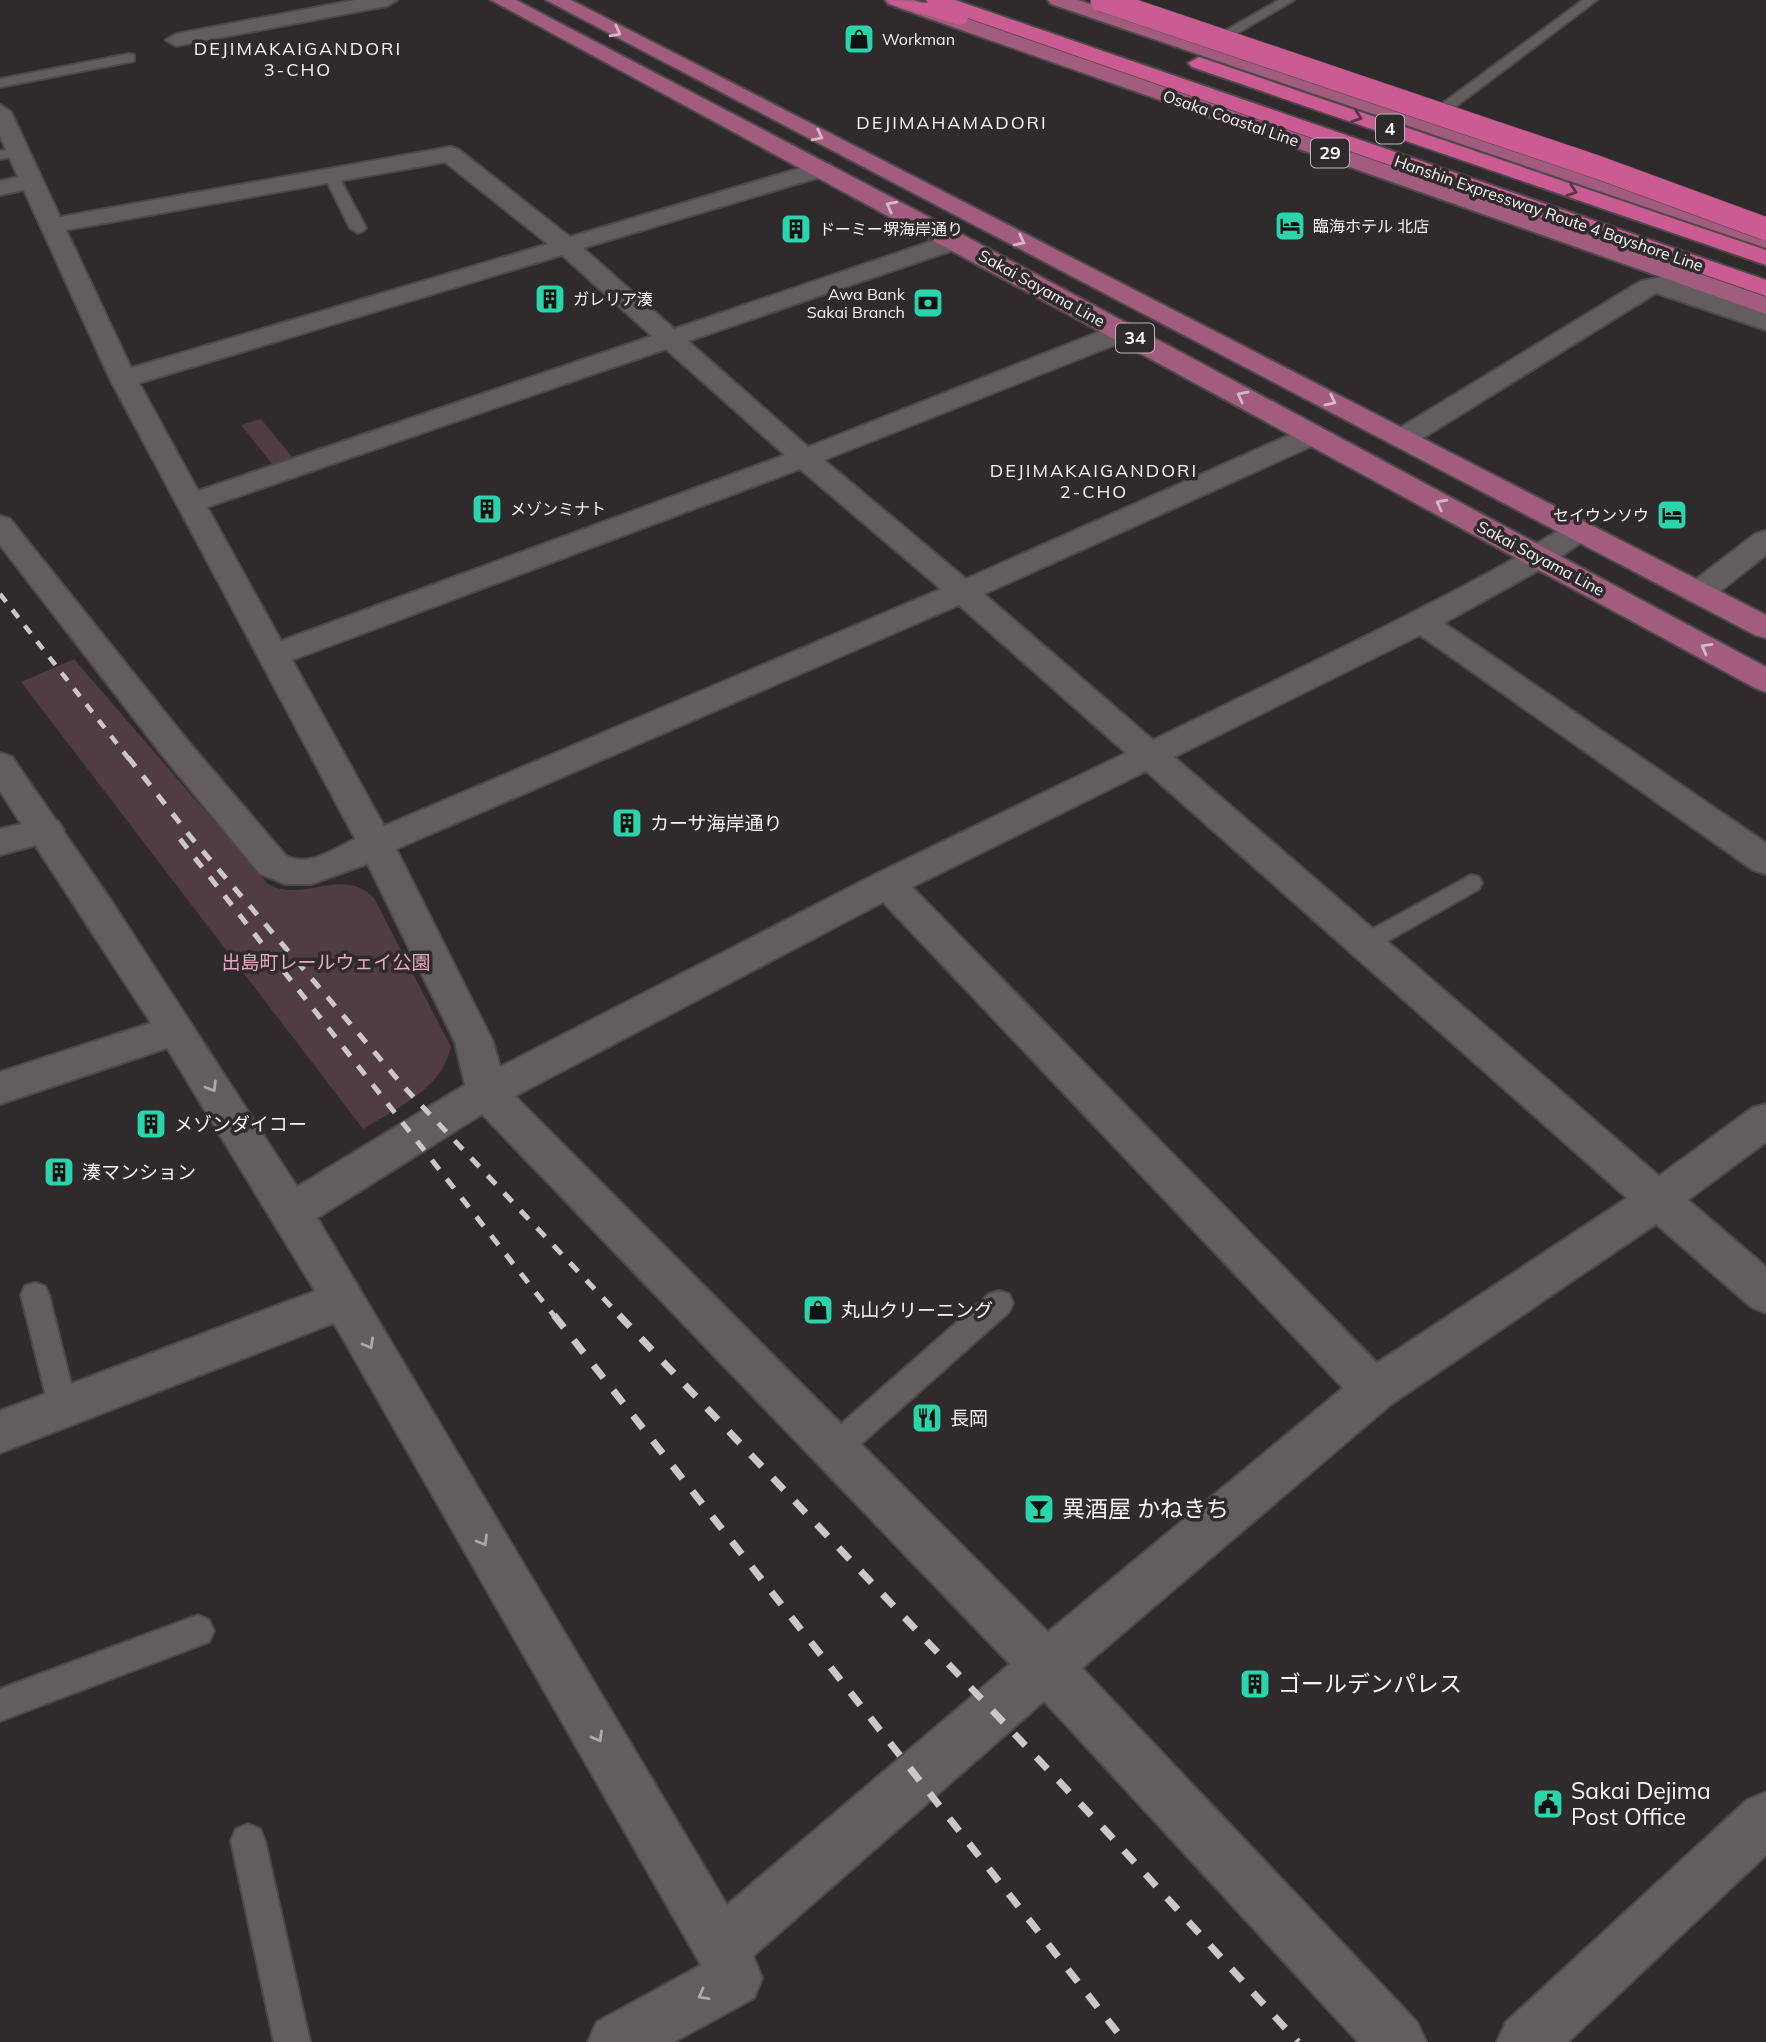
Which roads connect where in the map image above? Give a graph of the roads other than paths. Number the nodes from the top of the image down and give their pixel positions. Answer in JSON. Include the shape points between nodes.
{"nodes":[{"id":1,"x":387,"y":0,"type":"edge"},
{"id":2,"x":501,"y":0,"type":"edge"},
{"id":3,"x":556,"y":0,"type":"edge"},
{"id":4,"x":896,"y":0,"type":"edge"},
{"id":5,"x":936,"y":0,"type":"edge"},
{"id":6,"x":1102,"y":0,"type":"edge"},
{"id":7,"x":1288,"y":0,"type":"edge"},
{"id":8,"x":1591,"y":0,"type":"edge"},
{"id":9,"x":1049,"y":5,"type":"edge"},
{"id":10,"x":176,"y":40,"type":"dead end"},
{"id":11,"x":1202,"y":48,"type":"junction"},
{"id":12,"x":129,"y":58,"type":"dead end"},
{"id":13,"x":0,"y":83,"type":"edge"},
{"id":14,"x":0,"y":112,"type":"edge"},
{"id":15,"x":1425,"y":123,"type":"junction"},
{"id":16,"x":1328,"y":136,"type":"junction"},
{"id":17,"x":13,"y":169,"type":"edge"},
{"id":18,"x":822,"y":169,"type":"junction"},
{"id":19,"x":331,"y":175,"type":"junction"},
{"id":20,"x":53,"y":225,"type":"junction"},
{"id":21,"x":358,"y":228,"type":"dead end"},
{"id":22,"x":1766,"y":229,"type":"edge"},
{"id":23,"x":956,"y":241,"type":"junction"},
{"id":24,"x":1766,"y":241,"type":"edge"},
{"id":25,"x":566,"y":246,"type":"junction"},
{"id":26,"x":1766,"y":258,"type":"edge"},
{"id":27,"x":1766,"y":288,"type":"edge"},
{"id":28,"x":1766,"y":306,"type":"edge"},
{"id":29,"x":1766,"y":322,"type":"edge"},
{"id":30,"x":1124,"y":332,"type":"junction"},
{"id":31,"x":672,"y":340,"type":"junction"},
{"id":32,"x":123,"y":379,"type":"junction"},
{"id":33,"x":1313,"y":435,"type":"junction"},
{"id":34,"x":1403,"y":438,"type":"junction"},
{"id":35,"x":804,"y":458,"type":"junction"},
{"id":36,"x":190,"y":503,"type":"junction"},
{"id":37,"x":0,"y":526,"type":"edge"},
{"id":38,"x":1579,"y":531,"type":"junction"},
{"id":39,"x":1766,"y":540,"type":"edge"},
{"id":40,"x":1539,"y":558,"type":"junction"},
{"id":41,"x":963,"y":592,"type":"junction"},
{"id":42,"x":1698,"y":593,"type":"junction"},
{"id":43,"x":1422,"y":622,"type":"junction"},
{"id":44,"x":1766,"y":628,"type":"edge"},
{"id":45,"x":272,"y":656,"type":"junction"},
{"id":46,"x":1766,"y":681,"type":"edge"},
{"id":47,"x":1149,"y":757,"type":"junction"},
{"id":48,"x":0,"y":765,"type":"edge"},
{"id":49,"x":46,"y":830,"type":"junction"},
{"id":50,"x":0,"y":842,"type":"edge"},
{"id":51,"x":376,"y":844,"type":"junction"},
{"id":52,"x":1766,"y":861,"type":"edge"},
{"id":53,"x":1471,"y":883,"type":"dead end"},
{"id":54,"x":887,"y":884,"type":"junction"},
{"id":55,"x":1364,"y":944,"type":"junction"},
{"id":56,"x":176,"y":1030,"type":"junction"},
{"id":57,"x":0,"y":1088,"type":"edge"},
{"id":58,"x":486,"y":1092,"type":"junction"},
{"id":59,"x":1766,"y":1120,"type":"edge"},
{"id":60,"x":1658,"y":1199,"type":"junction"},
{"id":61,"x":292,"y":1212,"type":"junction"},
{"id":62,"x":1766,"y":1294,"type":"edge"},
{"id":63,"x":35,"y":1295,"type":"dead end"},
{"id":64,"x":343,"y":1300,"type":"junction"},
{"id":65,"x":999,"y":1303,"type":"dead end"},
{"id":66,"x":1374,"y":1390,"type":"junction"},
{"id":67,"x":62,"y":1408,"type":"junction"},
{"id":68,"x":0,"y":1432,"type":"edge"},
{"id":69,"x":834,"y":1449,"type":"junction"},
{"id":70,"x":198,"y":1631,"type":"dead end"},
{"id":71,"x":1046,"y":1666,"type":"junction"},
{"id":72,"x":0,"y":1704,"type":"edge"},
{"id":73,"x":1766,"y":1819,"type":"edge"},
{"id":74,"x":248,"y":1841,"type":"dead end"},
{"id":75,"x":720,"y":1947,"type":"junction"},
{"id":76,"x":292,"y":2042,"type":"edge"},
{"id":77,"x":617,"y":2042,"type":"edge"},
{"id":78,"x":1397,"y":2042,"type":"edge"},
{"id":79,"x":1526,"y":2042,"type":"edge"}],
"edges":[{"from":1,"to":10,"type":"street"},
{"from":2,"to":18,"type":"main road","name":"Sakai Sayama Line","number":"34"},
{"from":3,"to":34,"type":"main road","name":"Sakai Sayama Line","number":"34","one_way":true},
{"from":4,"to":16,"type":"highway"},
{"from":4,"to":28,"type":"main road","name":"Osaka Coastal Line","number":"29"},
{"from":5,"to":16,"type":"highway","name":"Hanshin Expressway Route 4 Bayshore Line","number":"4"},
{"from":6,"to":22,"type":"highway","bridge":true,"via":[[1597,167]]},
{"from":7,"to":11,"type":"lane"},
{"from":8,"to":15,"type":"lane"},
{"from":9,"to":11,"type":"main road"},
{"from":9,"to":26,"type":"highway","name":"Hanshin Expressway Route 4 Bayshore Line","number":"4","one_way":true},
{"from":11,"to":15,"type":"main road"},
{"from":12,"to":13,"type":"lane"},
{"from":14,"to":17,"type":"street"},
{"from":15,"to":24,"type":"main road"},
{"from":16,"to":27,"type":"highway","name":"Hanshin Expressway Route 4 Bayshore Line","number":"4"},
{"from":17,"to":20,"type":"street"},
{"from":23,"to":18,"type":"main road","name":"Sakai Sayama Line","number":"34","one_way":true},
{"from":18,"to":25,"type":"street"},
{"from":19,"to":20,"type":"street"},
{"from":19,"to":21,"type":"lane"},
{"from":19,"to":25,"type":"street","via":[[450,154]]},
{"from":20,"to":32,"type":"street"},
{"from":23,"to":30,"type":"main road","name":"Sakai Sayama Line","number":"34"},
{"from":23,"to":31,"type":"street"},
{"from":25,"to":31,"type":"street"},
{"from":25,"to":32,"type":"street"},
{"from":29,"to":34,"type":"street","via":[[1664,285],[1650,286]]},
{"from":33,"to":30,"type":"main road","name":"Sakai Sayama Line","number":"34","one_way":true},
{"from":30,"to":35,"type":"street"},
{"from":31,"to":35,"type":"street"},
{"from":31,"to":36,"type":"street"},
{"from":32,"to":36,"type":"street"},
{"from":40,"to":33,"type":"main road","name":"Sakai Sayama Line","number":"34","one_way":true},
{"from":33,"to":41,"type":"street"},
{"from":34,"to":38,"type":"main road","name":"Sakai Sayama Line","number":"34"},
{"from":35,"to":41,"type":"street"},
{"from":35,"to":45,"type":"street"},
{"from":36,"to":45,"type":"street"},
{"from":37,"to":51,"type":"street","via":[[273,865],[286,874],[306,873]]},
{"from":38,"to":40,"type":"street"},
{"from":38,"to":42,"type":"main road","name":"Sakai Sayama Line","number":"34"},
{"from":39,"to":42,"type":"street"},
{"from":40,"to":43,"type":"street"},
{"from":46,"to":40,"type":"main road","name":"Sakai Sayama Line","number":"34","one_way":true},
{"from":41,"to":47,"type":"street"},
{"from":41,"to":51,"type":"street"},
{"from":42,"to":44,"type":"main road","name":"Sakai Sayama Line","number":"34"},
{"from":43,"to":47,"type":"street"},
{"from":43,"to":52,"type":"street"},
{"from":45,"to":51,"type":"street"},
{"from":47,"to":54,"type":"street"},
{"from":47,"to":55,"type":"street"},
{"from":48,"to":49,"type":"street"},
{"from":49,"to":50,"type":"street"},
{"from":49,"to":56,"type":"street"},
{"from":51,"to":58,"type":"street","via":[[474,1042]]},
{"from":53,"to":55,"type":"lane"},
{"from":54,"to":58,"type":"street"},
{"from":54,"to":66,"type":"street"},
{"from":55,"to":60,"type":"street"},
{"from":56,"to":57,"type":"street"},
{"from":56,"to":61,"type":"street","one_way":true},
{"from":58,"to":61,"type":"street"},
{"from":58,"to":69,"type":"street"},
{"from":59,"to":60,"type":"street"},
{"from":60,"to":62,"type":"street"},
{"from":60,"to":66,"type":"street"},
{"from":61,"to":64,"type":"street"},
{"from":63,"to":67,"type":"lane"},
{"from":64,"to":67,"type":"street"},
{"from":64,"to":75,"type":"street","one_way":true},
{"from":65,"to":69,"type":"lane"},
{"from":66,"to":71,"type":"street"},
{"from":67,"to":68,"type":"street"},
{"from":69,"to":71,"type":"street"},
{"from":70,"to":72,"type":"lane"},
{"from":71,"to":75,"type":"street"},
{"from":71,"to":78,"type":"street"},
{"from":73,"to":79,"type":"street"},
{"from":74,"to":76,"type":"lane"},
{"from":75,"to":77,"type":"street","one_way":true,"via":[[734,1978]]}]}
